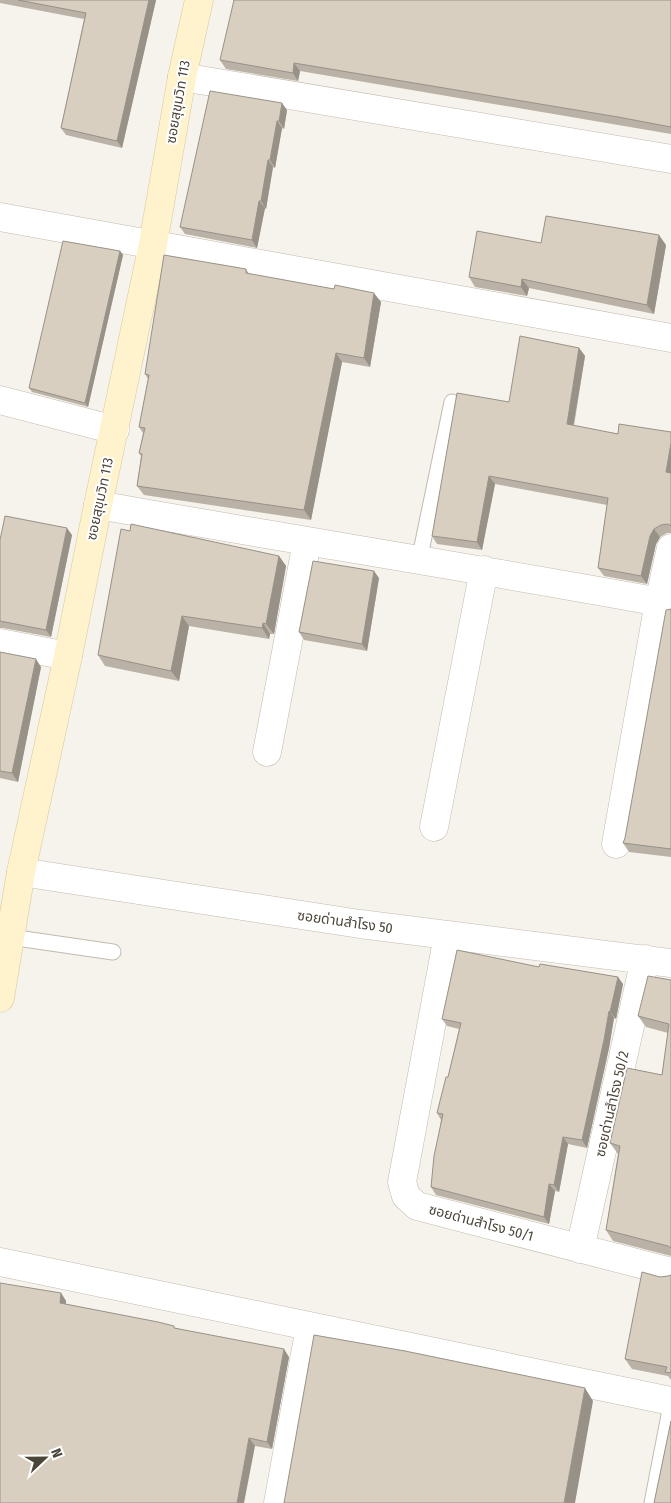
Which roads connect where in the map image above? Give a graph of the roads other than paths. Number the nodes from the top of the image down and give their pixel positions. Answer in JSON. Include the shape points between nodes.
{"nodes":[{"id":1,"x":199,"y":0,"type":"edge"},
{"id":2,"x":182,"y":77,"type":"junction"},
{"id":3,"x":671,"y":159,"type":"edge"},
{"id":4,"x":0,"y":217,"type":"edge"},
{"id":5,"x":154,"y":244,"type":"junction"},
{"id":6,"x":671,"y":338,"type":"edge"},
{"id":7,"x":0,"y":400,"type":"edge"},
{"id":8,"x":452,"y":402,"type":"dead end"},
{"id":9,"x":115,"y":430,"type":"junction"},
{"id":10,"x":98,"y":506,"type":"junction"},
{"id":11,"x":306,"y":542,"type":"junction"},
{"id":12,"x":671,"y":548,"type":"edge"},
{"id":13,"x":418,"y":561,"type":"junction"},
{"id":14,"x":484,"y":570,"type":"junction"},
{"id":15,"x":665,"y":603,"type":"edge"},
{"id":16,"x":0,"y":643,"type":"edge"},
{"id":17,"x":68,"y":656,"type":"junction"},
{"id":18,"x":267,"y":752,"type":"dead end"},
{"id":19,"x":434,"y":827,"type":"dead end"},
{"id":20,"x":616,"y":844,"type":"dead end"},
{"id":21,"x":21,"y":872,"type":"junction"},
{"id":22,"x":8,"y":896,"type":"edge"},
{"id":23,"x":448,"y":936,"type":"junction"},
{"id":24,"x":10,"y":937,"type":"junction"},
{"id":25,"x":114,"y":952,"type":"dead end"},
{"id":26,"x":645,"y":959,"type":"junction"},
{"id":27,"x":671,"y":963,"type":"edge"},
{"id":28,"x":0,"y":998,"type":"edge"},
{"id":29,"x":580,"y":1249,"type":"junction"},
{"id":30,"x":0,"y":1262,"type":"edge"},
{"id":31,"x":671,"y":1272,"type":"edge"},
{"id":32,"x":310,"y":1326,"type":"junction"},
{"id":33,"x":671,"y":1403,"type":"edge"},
{"id":34,"x":278,"y":1503,"type":"edge"},
{"id":35,"x":652,"y":1503,"type":"edge"}],
"edges":[{"from":1,"to":2,"type":"main road","name":"ซอยสุขุมวิท 113"},
{"from":2,"to":3,"type":"street"},
{"from":2,"to":5,"type":"main road","name":"ซอยสุขุมวิท 113"},
{"from":4,"to":5,"type":"street"},
{"from":5,"to":6,"type":"street"},
{"from":5,"to":9,"type":"main road","name":"ซอยสุขุมวิท 113"},
{"from":7,"to":9,"type":"street"},
{"from":8,"to":13,"type":"lane"},
{"from":9,"to":10,"type":"main road","name":"ซอยสุขุมวิท 113"},
{"from":10,"to":11,"type":"street"},
{"from":10,"to":17,"type":"main road","name":"ซอยสุขุมวิท 113"},
{"from":11,"to":13,"type":"street"},
{"from":11,"to":18,"type":"street"},
{"from":12,"to":15,"type":"street"},
{"from":13,"to":14,"type":"street"},
{"from":14,"to":15,"type":"street"},
{"from":14,"to":19,"type":"street"},
{"from":15,"to":20,"type":"street"},
{"from":16,"to":17,"type":"street"},
{"from":17,"to":21,"type":"main road","name":"ซอยสุขุมวิท 113"},
{"from":21,"to":22,"type":"main road","name":"ซอยสุขุมวิท 113"},
{"from":21,"to":23,"type":"street","name":"ซอยด่านสำโรง 50"},
{"from":22,"to":24,"type":"main road","name":"ซอยสุขุมวิท 113"},
{"from":23,"to":26,"type":"street","name":"ซอยด่านสำโรง 50"},
{"from":23,"to":29,"type":"street","name":"ซอยด่านสำโรง 50/1","via":[[402,1182],[406,1196],[417,1206]]},
{"from":24,"to":25,"type":"lane"},
{"from":24,"to":28,"type":"main road","name":"ซอยสุขุมวิท 113"},
{"from":26,"to":27,"type":"street","name":"ซอยด่านสำโรง 50"},
{"from":26,"to":29,"type":"street","name":"ซอยด่านสำโรง 50/2"},
{"from":29,"to":31,"type":"street","name":"ซอยด่านสำโรง 50/1"},
{"from":30,"to":32,"type":"street"},
{"from":32,"to":33,"type":"street"},
{"from":32,"to":34,"type":"street"},
{"from":33,"to":35,"type":"lane"}]}
